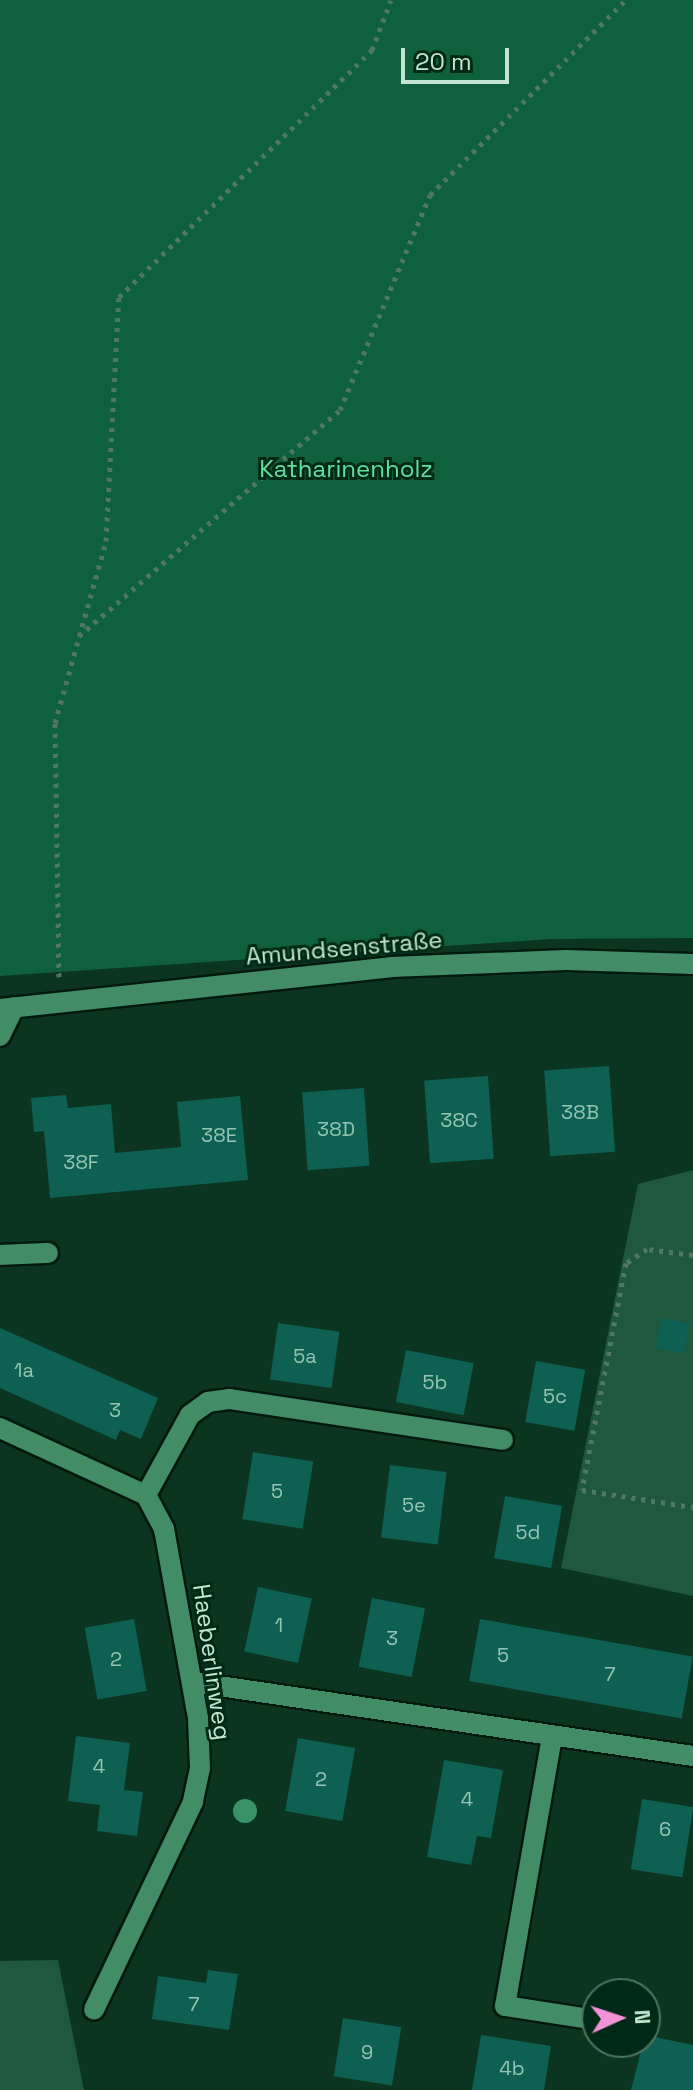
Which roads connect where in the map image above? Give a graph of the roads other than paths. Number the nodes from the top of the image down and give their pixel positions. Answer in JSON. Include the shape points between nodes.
{"nodes":[{"id":1,"x":693,"y":964,"type":"edge"},
{"id":2,"x":7,"y":1008,"type":"edge"},
{"id":3,"x":0,"y":1036,"type":"edge"},
{"id":4,"x":48,"y":1253,"type":"dead end"},
{"id":5,"x":0,"y":1255,"type":"edge"},
{"id":6,"x":0,"y":1428,"type":"edge"},
{"id":7,"x":503,"y":1440,"type":"dead end"},
{"id":8,"x":146,"y":1495,"type":"junction"},
{"id":9,"x":192,"y":1682,"type":"junction"},
{"id":10,"x":552,"y":1736,"type":"junction"},
{"id":11,"x":693,"y":1756,"type":"edge"},
{"id":12,"x":94,"y":2010,"type":"dead end"},
{"id":13,"x":581,"y":2018,"type":"edge"}],
"edges":[{"from":1,"to":2,"type":"street","name":"Amundsenstraße","via":[[566,960],[391,967]]},
{"from":2,"to":3,"type":"street"},
{"from":4,"to":5,"type":"street"},
{"from":6,"to":8,"type":"street"},
{"from":7,"to":8,"type":"street","via":[[230,1399],[208,1402],[190,1415]]},
{"from":8,"to":9,"type":"street","name":"Haeberlinweg","via":[[164,1529]]},
{"from":9,"to":10,"type":"street"},
{"from":9,"to":12,"type":"street","name":"Haeberlinweg","via":[[200,1768],[193,1802]]},
{"from":10,"to":11,"type":"street"},
{"from":10,"to":13,"type":"street","via":[[505,2006]]}]}
